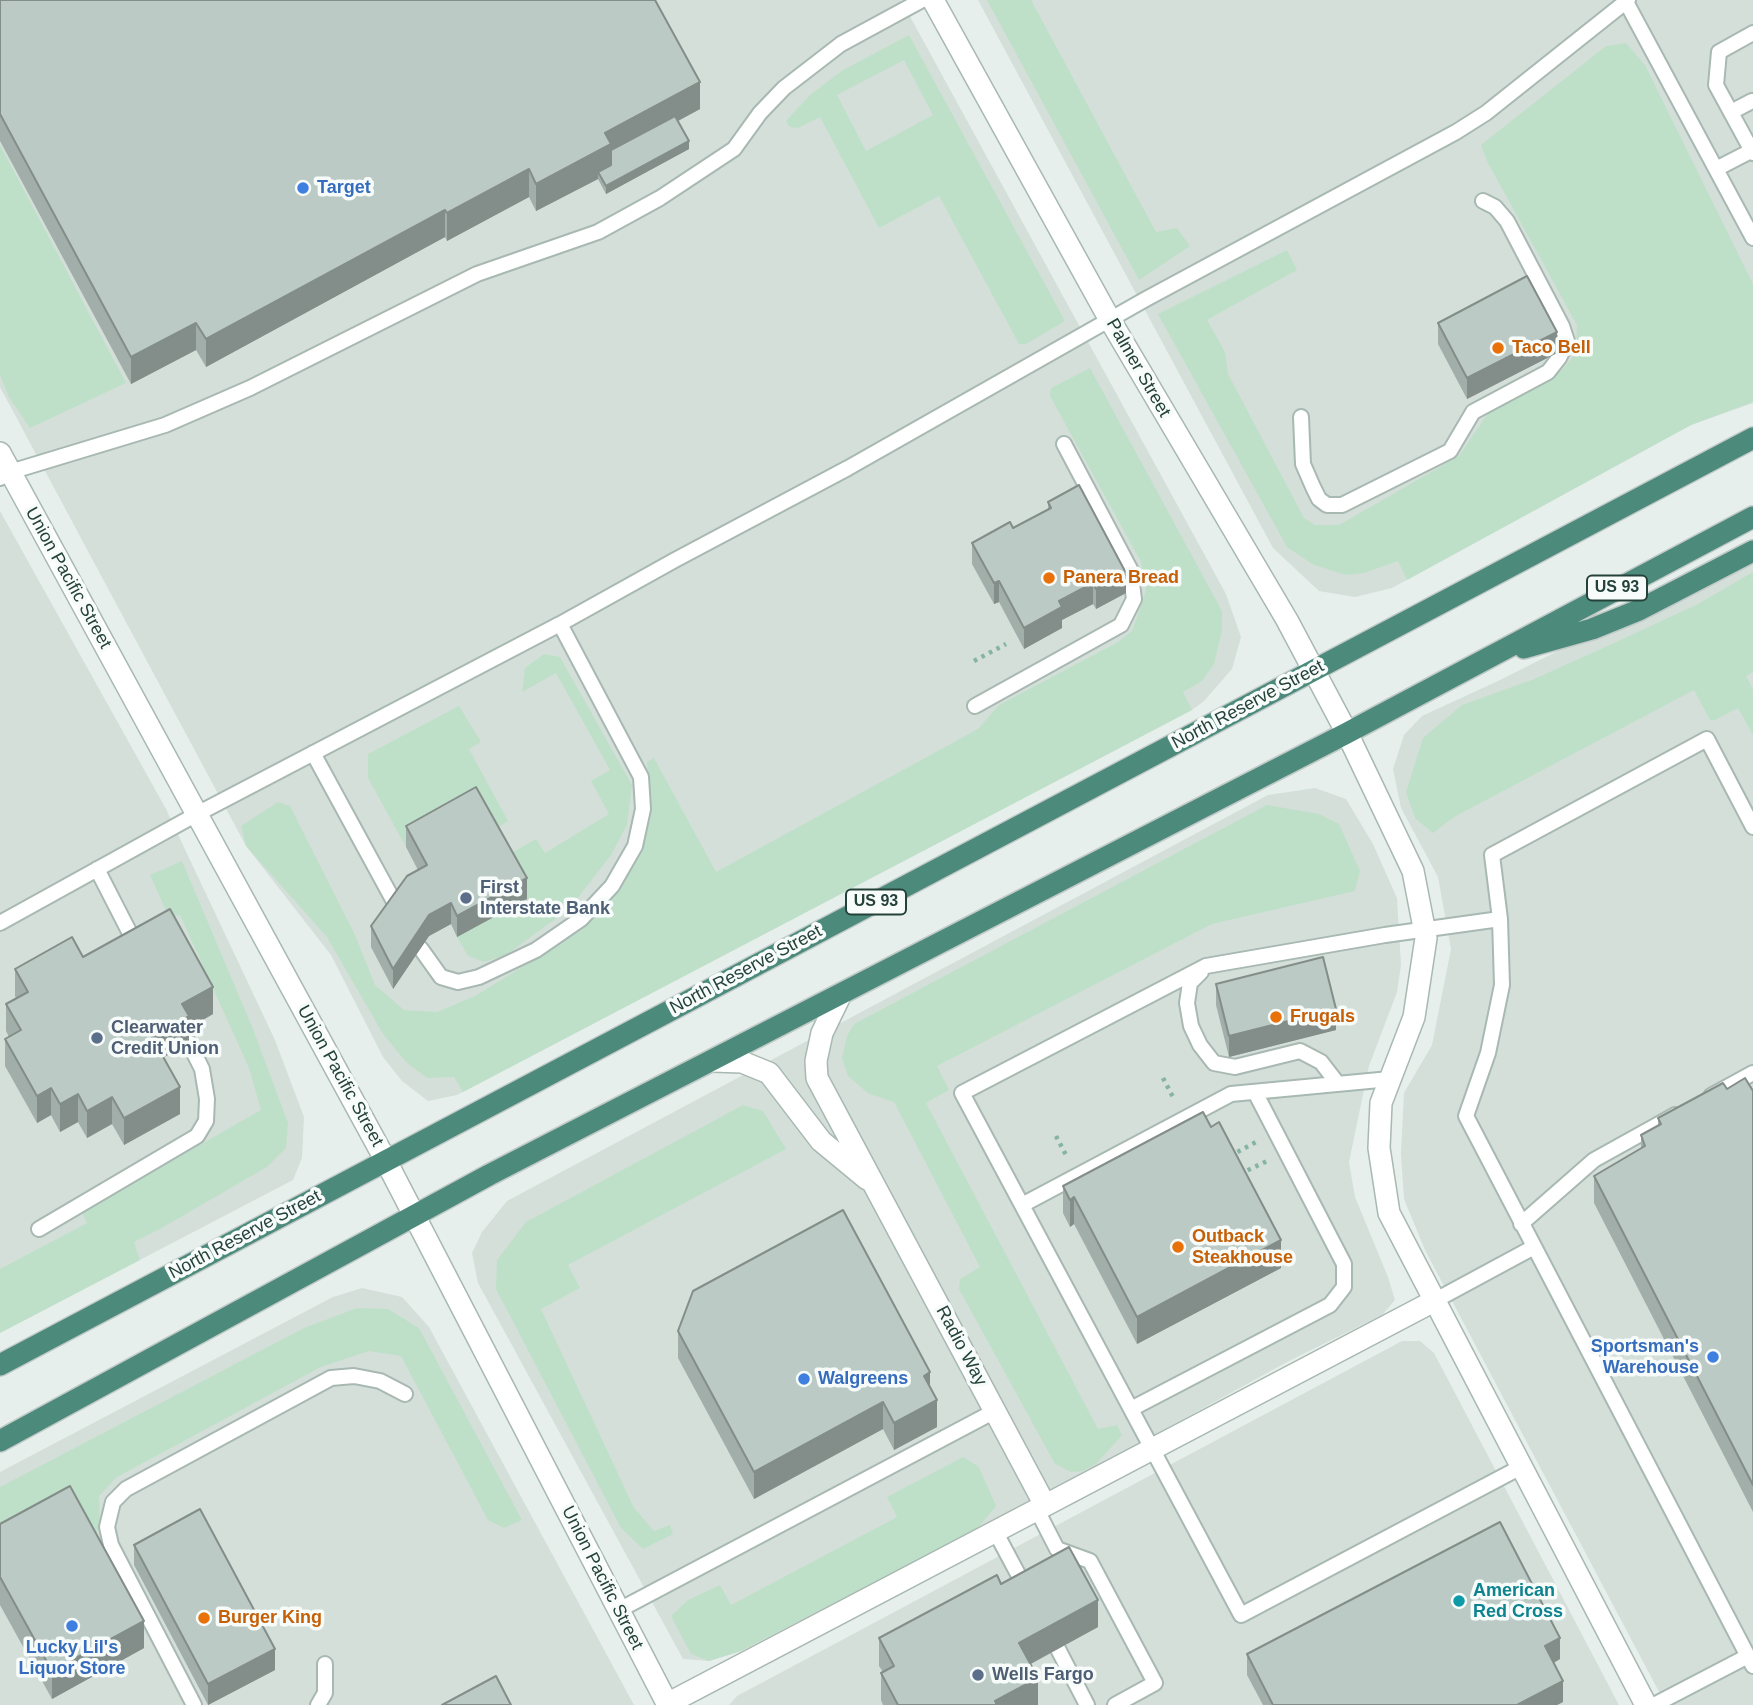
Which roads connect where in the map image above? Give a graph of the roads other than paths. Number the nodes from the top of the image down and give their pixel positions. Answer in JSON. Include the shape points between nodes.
{"nodes":[{"id":1,"x":922,"y":0,"type":"edge"},
{"id":2,"x":933,"y":0,"type":"edge"},
{"id":3,"x":1626,"y":0,"type":"edge"},
{"id":4,"x":1753,"y":33,"type":"edge"},
{"id":5,"x":1752,"y":101,"type":"edge"},
{"id":6,"x":1731,"y":112,"type":"junction"},
{"id":7,"x":1753,"y":151,"type":"edge"},
{"id":8,"x":1716,"y":169,"type":"junction"},
{"id":9,"x":1483,"y":201,"type":"dead end"},
{"id":10,"x":1753,"y":238,"type":"edge"},
{"id":11,"x":1110,"y":320,"type":"junction"},
{"id":12,"x":1301,"y":416,"type":"dead end"},
{"id":13,"x":1753,"y":438,"type":"edge"},
{"id":14,"x":1064,"y":444,"type":"dead end"},
{"id":15,"x":0,"y":453,"type":"edge"},
{"id":16,"x":5,"y":475,"type":"edge"},
{"id":17,"x":1753,"y":517,"type":"edge"},
{"id":18,"x":1753,"y":551,"type":"edge"},
{"id":19,"x":560,"y":624,"type":"junction"},
{"id":20,"x":1482,"y":660,"type":"junction"},
{"id":21,"x":1315,"y":670,"type":"junction"},
{"id":22,"x":975,"y":706,"type":"dead end"},
{"id":23,"x":1347,"y":733,"type":"junction"},
{"id":24,"x":313,"y":752,"type":"junction"},
{"id":25,"x":197,"y":814,"type":"junction"},
{"id":26,"x":1753,"y":827,"type":"edge"},
{"id":27,"x":97,"y":869,"type":"junction"},
{"id":28,"x":398,"y":909,"type":"edge"},
{"id":29,"x":1500,"y":919,"type":"junction"},
{"id":30,"x":0,"y":923,"type":"edge"},
{"id":31,"x":1424,"y":929,"type":"junction"},
{"id":32,"x":421,"y":949,"type":"edge"},
{"id":33,"x":140,"y":953,"type":"edge"},
{"id":34,"x":1206,"y":966,"type":"junction"},
{"id":35,"x":840,"y":996,"type":"junction"},
{"id":36,"x":188,"y":1043,"type":"edge"},
{"id":37,"x":713,"y":1060,"type":"junction"},
{"id":38,"x":1753,"y":1073,"type":"edge"},
{"id":39,"x":1390,"y":1079,"type":"junction"},
{"id":40,"x":1338,"y":1084,"type":"junction"},
{"id":41,"x":1255,"y":1092,"type":"junction"},
{"id":42,"x":386,"y":1161,"type":"junction"},
{"id":43,"x":876,"y":1187,"type":"junction"},
{"id":44,"x":1022,"y":1205,"type":"junction"},
{"id":45,"x":416,"y":1216,"type":"junction"},
{"id":46,"x":1521,"y":1224,"type":"junction"},
{"id":47,"x":39,"y":1229,"type":"dead end"},
{"id":48,"x":1534,"y":1247,"type":"junction"},
{"id":49,"x":1434,"y":1301,"type":"junction"},
{"id":50,"x":0,"y":1365,"type":"edge"},
{"id":51,"x":405,"y":1394,"type":"dead end"},
{"id":52,"x":1132,"y":1409,"type":"junction"},
{"id":53,"x":995,"y":1411,"type":"junction"},
{"id":54,"x":0,"y":1441,"type":"edge"},
{"id":55,"x":1153,"y":1449,"type":"junction"},
{"id":56,"x":1521,"y":1467,"type":"junction"},
{"id":57,"x":1041,"y":1507,"type":"junction"},
{"id":58,"x":995,"y":1531,"type":"junction"},
{"id":59,"x":1030,"y":1596,"type":"edge"},
{"id":60,"x":619,"y":1610,"type":"junction"},
{"id":61,"x":1058,"y":1649,"type":"edge"},
{"id":62,"x":1750,"y":1661,"type":"edge"},
{"id":63,"x":325,"y":1664,"type":"dead end"},
{"id":64,"x":667,"y":1704,"type":"edge"},
{"id":65,"x":194,"y":1705,"type":"edge"},
{"id":66,"x":318,"y":1705,"type":"edge"},
{"id":67,"x":1087,"y":1705,"type":"edge"},
{"id":68,"x":1115,"y":1705,"type":"edge"},
{"id":69,"x":1646,"y":1705,"type":"edge"},
{"id":70,"x":1654,"y":1705,"type":"edge"}],
"edges":[{"from":1,"to":16,"type":"lane","via":[[841,44],[784,88],[734,149],[598,232],[477,274],[250,388],[165,425]]},
{"from":2,"to":11,"type":"street","name":"Palmer Street"},
{"from":3,"to":8,"type":"lane"},
{"from":3,"to":11,"type":"lane","via":[[1486,113]]},
{"from":4,"to":6,"type":"lane","via":[[1719,52],[1716,85]]},
{"from":5,"to":6,"type":"lane"},
{"from":6,"to":7,"type":"lane"},
{"from":7,"to":8,"type":"lane"},
{"from":8,"to":10,"type":"lane"},
{"from":9,"to":12,"type":"lane","via":[[1507,221],[1562,326],[1567,341],[1548,372],[1473,412],[1450,451],[1342,505],[1327,505],[1313,487],[1304,464]]},
{"from":11,"to":19,"type":"lane"},
{"from":11,"to":21,"type":"street","name":"Palmer Street"},
{"from":13,"to":21,"type":"highway","name":"North Reserve Street","number":"US 93"},
{"from":14,"to":22,"type":"lane","via":[[1130,569],[1134,599],[1121,625]]},
{"from":15,"to":16,"type":"street","name":"Union Pacific Street"},
{"from":16,"to":25,"type":"street","name":"Union Pacific Street"},
{"from":17,"to":20,"type":"highway","number":"US 93"},
{"from":18,"to":20,"type":"highway","via":[[1592,629]]},
{"from":19,"to":24,"type":"lane"},
{"from":19,"to":32,"type":"lane","via":[[641,777],[643,809],[635,846],[612,886],[581,919],[537,950],[458,982],[441,977]]},
{"from":20,"to":23,"type":"highway","number":"US 93"},
{"from":21,"to":23,"type":"street","name":"Palmer Street"},
{"from":21,"to":42,"type":"highway","name":"North Reserve Street","number":"US 93"},
{"from":23,"to":31,"type":"street","name":"Palmer Street","via":[[1413,871]]},
{"from":23,"to":35,"type":"highway","number":"US 93"},
{"from":24,"to":25,"type":"lane"},
{"from":24,"to":28,"type":"lane"},
{"from":25,"to":27,"type":"lane"},
{"from":25,"to":42,"type":"street","name":"Union Pacific Street"},
{"from":26,"to":29,"type":"lane","via":[[1707,739],[1492,855]]},
{"from":27,"to":30,"type":"lane"},
{"from":27,"to":33,"type":"lane"},
{"from":29,"to":31,"type":"lane"},
{"from":29,"to":46,"type":"lane","via":[[1502,985],[1488,1053],[1466,1116]]},
{"from":31,"to":34,"type":"lane"},
{"from":31,"to":39,"type":"street","name":"Palmer Street","via":[[1414,1017]]},
{"from":34,"to":40,"type":"lane","via":[[1190,983],[1186,1003],[1191,1026],[1214,1063],[1236,1067],[1300,1051],[1321,1062]]},
{"from":34,"to":44,"type":"lane","via":[[962,1093]]},
{"from":35,"to":37,"type":"highway","number":"US 93"},
{"from":35,"to":43,"type":"street","name":"Radio Way","via":[[822,1033],[817,1078]]},
{"from":36,"to":47,"type":"lane","via":[[202,1069],[206,1098],[206,1121],[197,1136]]},
{"from":37,"to":43,"type":"street","name":"Radio Way","via":[[742,1062],[769,1073],[821,1141]]},
{"from":37,"to":45,"type":"highway","number":"US 93"},
{"from":38,"to":46,"type":"lane","via":[[1594,1160]]},
{"from":39,"to":40,"type":"lane"},
{"from":39,"to":49,"type":"street","name":"Palmer Street","via":[[1381,1103],[1378,1148],[1388,1213]]},
{"from":40,"to":41,"type":"lane"},
{"from":41,"to":44,"type":"lane","via":[[1231,1094]]},
{"from":41,"to":52,"type":"lane","via":[[1344,1264],[1344,1287],[1330,1305]]},
{"from":42,"to":45,"type":"street","name":"Union Pacific Street"},
{"from":42,"to":50,"type":"highway","name":"North Reserve Street","number":"US 93"},
{"from":43,"to":53,"type":"street","name":"Radio Way"},
{"from":44,"to":52,"type":"lane"},
{"from":45,"to":54,"type":"highway","number":"US 93"},
{"from":45,"to":60,"type":"street","name":"Union Pacific Street"},
{"from":46,"to":48,"type":"lane"},
{"from":48,"to":49,"type":"lane"},
{"from":48,"to":62,"type":"lane"},
{"from":49,"to":55,"type":"street"},
{"from":49,"to":56,"type":"street","name":"Palmer Street"},
{"from":51,"to":65,"type":"lane","via":[[367,1378],[331,1378],[126,1489],[113,1502],[107,1527],[111,1545]]},
{"from":52,"to":55,"type":"lane"},
{"from":53,"to":57,"type":"street","name":"Radio Way"},
{"from":53,"to":60,"type":"lane"},
{"from":55,"to":56,"type":"lane","via":[[1241,1615]]},
{"from":55,"to":57,"type":"street"},
{"from":56,"to":69,"type":"street","name":"Palmer Street"},
{"from":57,"to":58,"type":"street"},
{"from":57,"to":68,"type":"lane","via":[[1057,1549],[1090,1561],[1155,1684]]},
{"from":58,"to":59,"type":"lane"},
{"from":58,"to":64,"type":"street"},
{"from":60,"to":64,"type":"street","name":"Union Pacific Street"},
{"from":61,"to":67,"type":"lane"},
{"from":62,"to":70,"type":"lane"},
{"from":63,"to":66,"type":"lane","via":[[325,1693]]}]}
